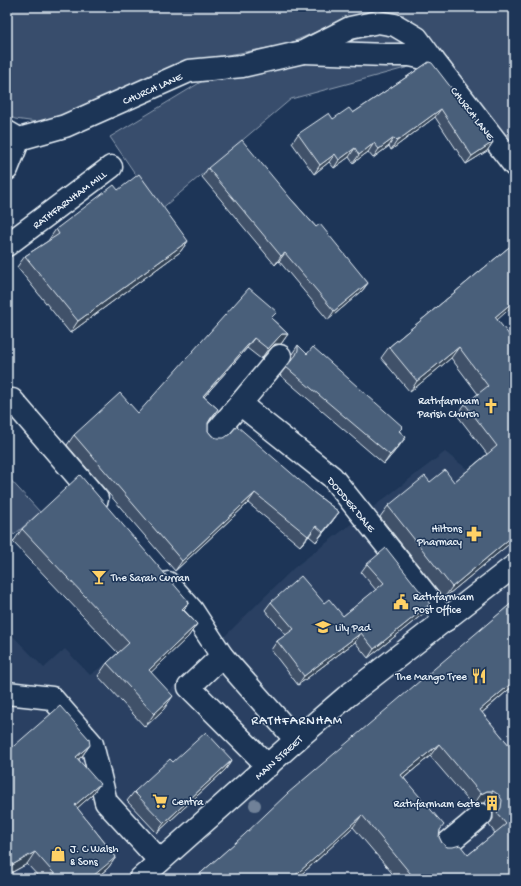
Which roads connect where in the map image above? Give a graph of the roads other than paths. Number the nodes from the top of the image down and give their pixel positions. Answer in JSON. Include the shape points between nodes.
{"nodes":[{"id":1,"x":303,"y":52,"type":"junction"},
{"id":2,"x":433,"y":60,"type":"junction"},
{"id":3,"x":13,"y":135,"type":"edge"},
{"id":4,"x":514,"y":165,"type":"edge"},
{"id":5,"x":111,"y":167,"type":"dead end"},
{"id":6,"x":7,"y":169,"type":"edge"},
{"id":7,"x":7,"y":245,"type":"edge"},
{"id":8,"x":280,"y":356,"type":"dead end"},
{"id":9,"x":12,"y":400,"type":"dead end"},
{"id":10,"x":240,"y":404,"type":"junction"},
{"id":11,"x":213,"y":436,"type":"edge"},
{"id":12,"x":110,"y":514,"type":"edge"},
{"id":13,"x":514,"y":566,"type":"edge"},
{"id":14,"x":156,"y":568,"type":"edge"},
{"id":15,"x":446,"y":620,"type":"junction"},
{"id":16,"x":222,"y":656,"type":"junction"},
{"id":17,"x":7,"y":693,"type":"edge"},
{"id":18,"x":296,"y":740,"type":"junction"},
{"id":19,"x":268,"y":766,"type":"junction"},
{"id":20,"x":474,"y":822,"type":"dead end"},
{"id":21,"x":443,"y":847,"type":"edge"},
{"id":22,"x":160,"y":861,"type":"junction"},
{"id":23,"x":140,"y":879,"type":"edge"}],
"edges":[{"from":1,"to":2,"type":"street","name":"CHURCH LANE","via":[[410,55]]},
{"from":1,"to":2,"type":"street","name":"CHURCH LANE","via":[[350,28],[378,22],[395,25],[417,38]]},
{"from":1,"to":3,"type":"street","name":"CHURCH LANE","via":[[242,66],[189,71],[65,126]]},
{"from":2,"to":4,"type":"street","name":"CHURCH LANE"},
{"from":3,"to":6,"type":"street"},
{"from":5,"to":7,"type":"street","name":"RATHFARNHAM MILL"},
{"from":8,"to":10,"type":"street"},
{"from":9,"to":12,"type":"street"},
{"from":10,"to":11,"type":"street"},
{"from":10,"to":15,"type":"street","name":"DODDER DALE","via":[[332,477]]},
{"from":13,"to":15,"type":"street","name":"MAIN STREET"},
{"from":14,"to":16,"type":"street","via":[[192,610]]},
{"from":15,"to":18,"type":"street","name":"MAIN STREET"},
{"from":16,"to":18,"type":"street"},
{"from":16,"to":19,"type":"street","via":[[189,687]]},
{"from":17,"to":22,"type":"street","via":[[52,698],[92,744],[106,802]]},
{"from":18,"to":19,"type":"street","name":"MAIN STREET"},
{"from":19,"to":22,"type":"street","name":"MAIN STREET"},
{"from":20,"to":21,"type":"street"},
{"from":22,"to":23,"type":"street","name":"MAIN STREET"}]}
